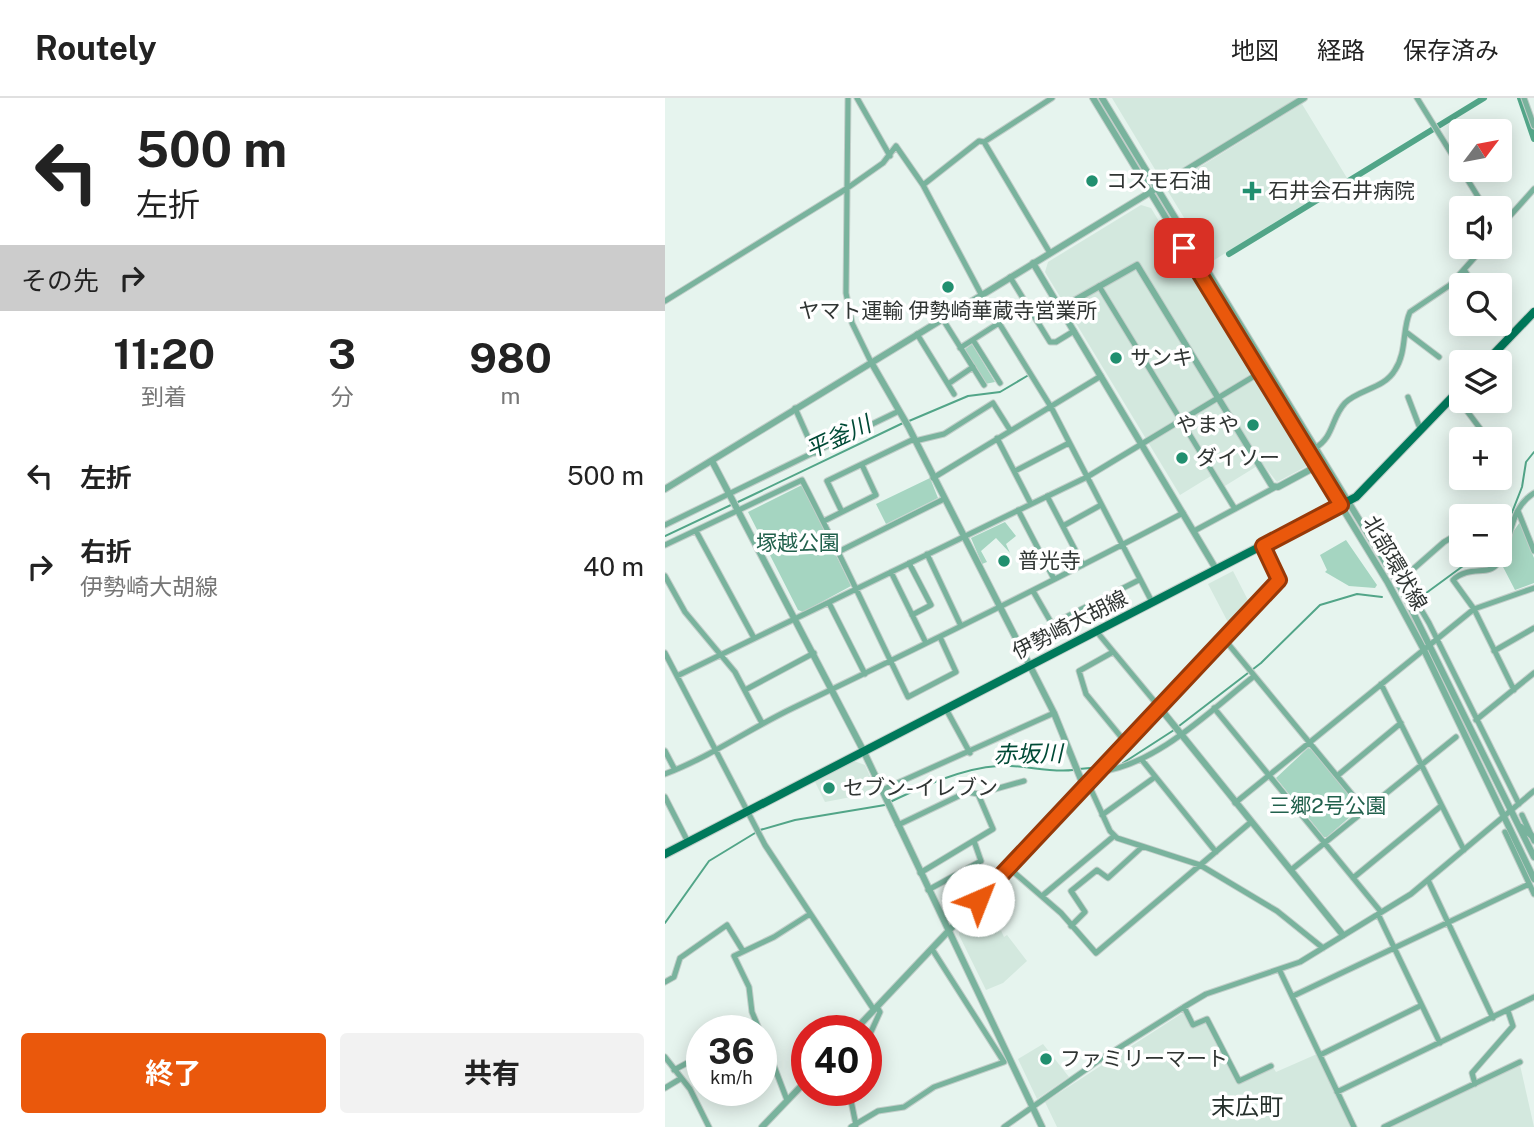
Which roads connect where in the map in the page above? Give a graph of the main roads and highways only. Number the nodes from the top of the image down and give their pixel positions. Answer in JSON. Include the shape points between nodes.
{"nodes":[{"id":1,"x":1534,"y":312,"type":"edge"},
{"id":2,"x":1498,"y":350,"type":"edge"},
{"id":3,"x":1449,"y":401,"type":"edge"},
{"id":4,"x":665,"y":854,"type":"edge"}],
"edges":[{"from":1,"to":2,"type":"main road"},
{"from":3,"to":4,"type":"main road","name":"伊勢崎大胡線","via":[[1364,491],[1345,503]]}]}
